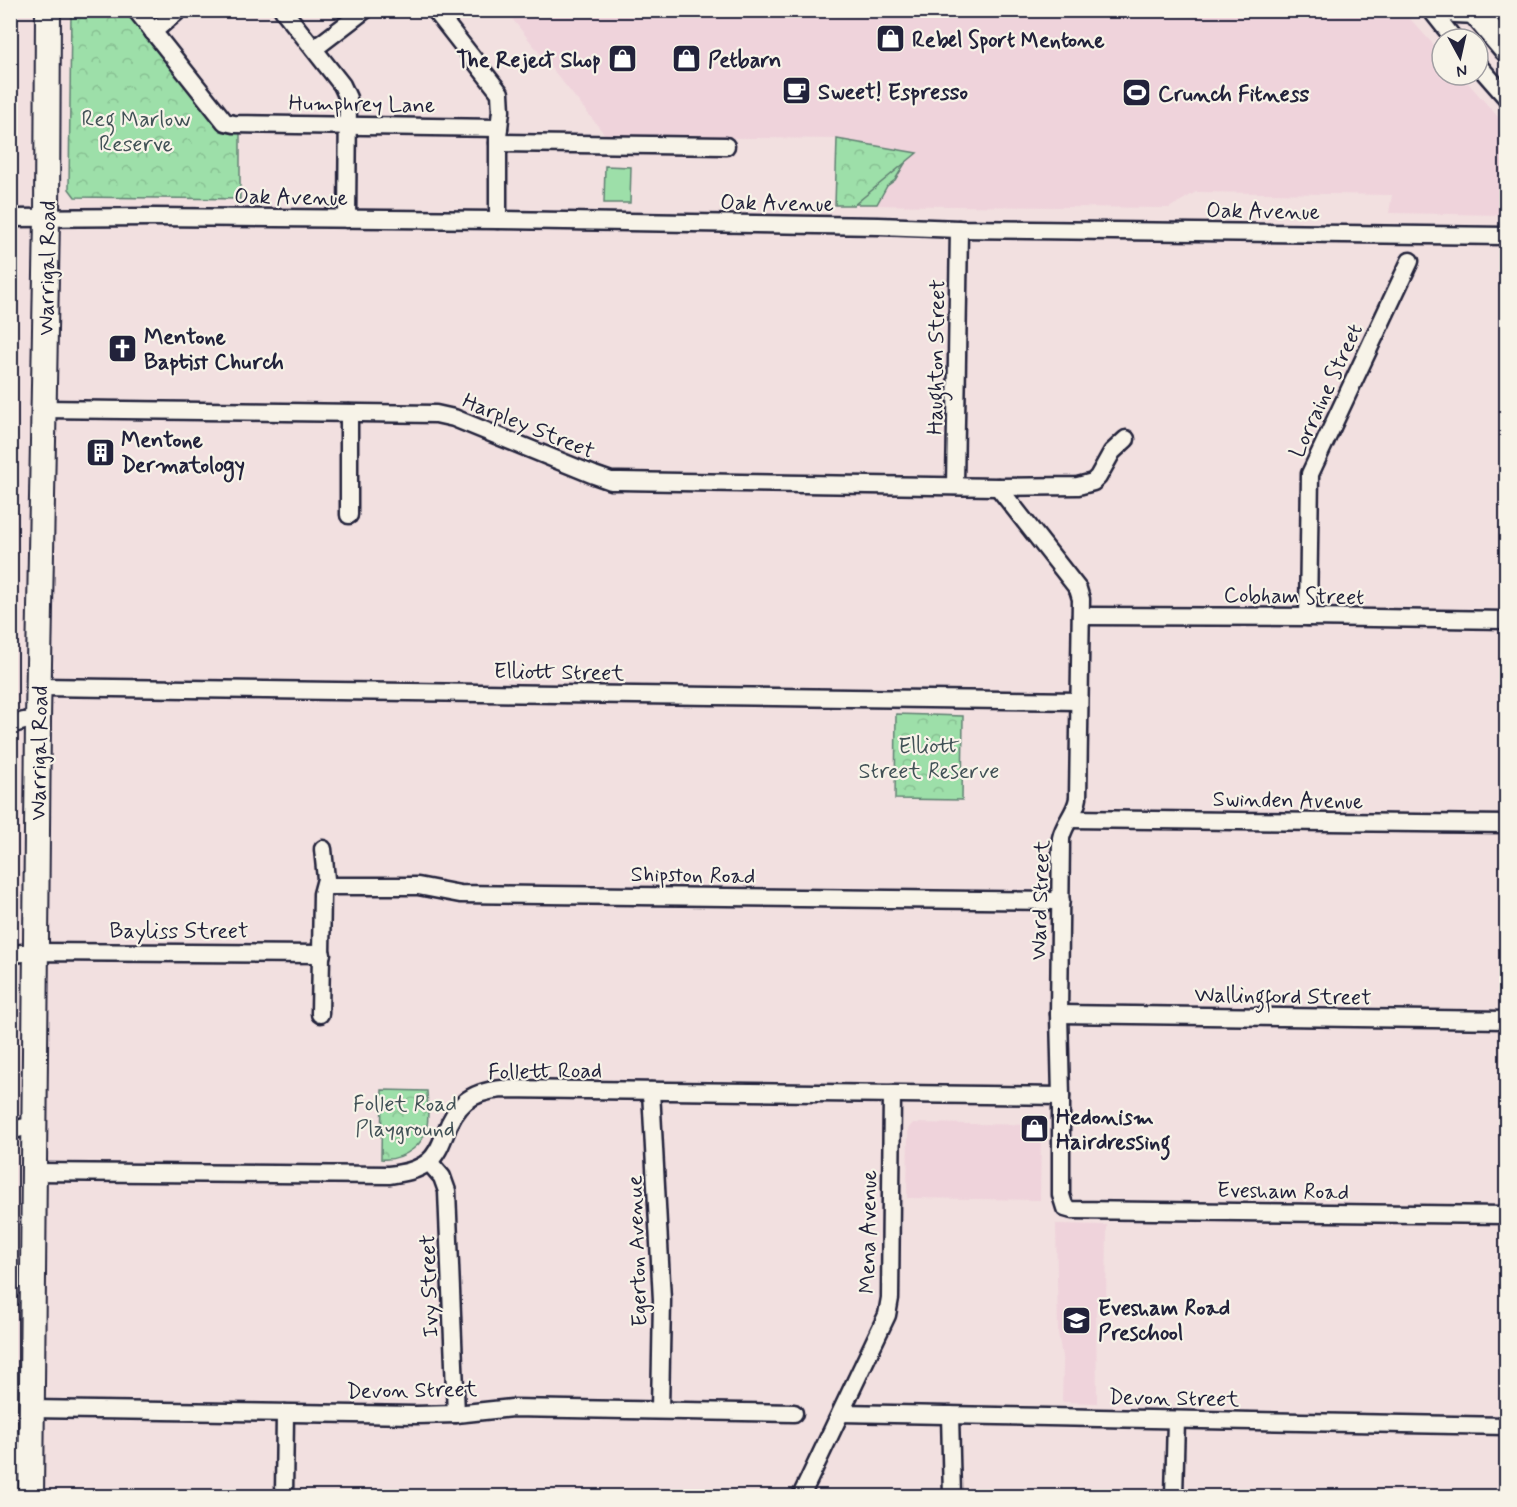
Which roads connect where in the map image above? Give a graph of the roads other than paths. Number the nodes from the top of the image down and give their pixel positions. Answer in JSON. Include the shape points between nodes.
{"nodes":[{"id":1,"x":48,"y":10,"type":"edge"},
{"id":2,"x":135,"y":10,"type":"edge"},
{"id":3,"x":179,"y":10,"type":"edge"},
{"id":4,"x":283,"y":10,"type":"edge"},
{"id":5,"x":365,"y":10,"type":"edge"},
{"id":6,"x":435,"y":10,"type":"edge"},
{"id":7,"x":1431,"y":10,"type":"edge"},
{"id":8,"x":1441,"y":10,"type":"edge"},
{"id":9,"x":1475,"y":13,"type":"edge"},
{"id":10,"x":1444,"y":27,"type":"edge"},
{"id":11,"x":153,"y":32,"type":"junction"},
{"id":12,"x":314,"y":49,"type":"junction"},
{"id":13,"x":1506,"y":49,"type":"edge"},
{"id":14,"x":1490,"y":79,"type":"edge"},
{"id":15,"x":1506,"y":97,"type":"edge"},
{"id":16,"x":348,"y":126,"type":"junction"},
{"id":17,"x":499,"y":135,"type":"junction"},
{"id":18,"x":726,"y":146,"type":"dead end"},
{"id":19,"x":10,"y":218,"type":"edge"},
{"id":20,"x":47,"y":218,"type":"junction"},
{"id":21,"x":346,"y":219,"type":"junction"},
{"id":22,"x":498,"y":220,"type":"junction"},
{"id":23,"x":959,"y":229,"type":"junction"},
{"id":24,"x":1506,"y":236,"type":"edge"},
{"id":25,"x":1410,"y":261,"type":"dead end"},
{"id":26,"x":43,"y":409,"type":"junction"},
{"id":27,"x":350,"y":413,"type":"junction"},
{"id":28,"x":1126,"y":439,"type":"dead end"},
{"id":29,"x":955,"y":486,"type":"junction"},
{"id":30,"x":998,"y":487,"type":"junction"},
{"id":31,"x":349,"y":515,"type":"dead end"},
{"id":32,"x":1081,"y":616,"type":"junction"},
{"id":33,"x":1308,"y":617,"type":"junction"},
{"id":34,"x":1506,"y":620,"type":"edge"},
{"id":35,"x":39,"y":687,"type":"junction"},
{"id":36,"x":1079,"y":700,"type":"junction"},
{"id":37,"x":38,"y":720,"type":"junction"},
{"id":38,"x":10,"y":725,"type":"edge"},
{"id":39,"x":1070,"y":819,"type":"junction"},
{"id":40,"x":1506,"y":824,"type":"edge"},
{"id":41,"x":322,"y":849,"type":"dead end"},
{"id":42,"x":325,"y":886,"type":"junction"},
{"id":43,"x":1061,"y":901,"type":"junction"},
{"id":44,"x":36,"y":952,"type":"junction"},
{"id":45,"x":10,"y":954,"type":"edge"},
{"id":46,"x":322,"y":954,"type":"junction"},
{"id":47,"x":320,"y":1014,"type":"dead end"},
{"id":48,"x":1059,"y":1014,"type":"junction"},
{"id":49,"x":1506,"y":1020,"type":"edge"},
{"id":50,"x":651,"y":1091,"type":"junction"},
{"id":51,"x":892,"y":1094,"type":"junction"},
{"id":52,"x":1061,"y":1096,"type":"junction"},
{"id":53,"x":34,"y":1126,"type":"junction"},
{"id":54,"x":10,"y":1131,"type":"edge"},
{"id":55,"x":429,"y":1162,"type":"junction"},
{"id":56,"x":34,"y":1172,"type":"junction"},
{"id":57,"x":1062,"y":1202,"type":"joint"},
{"id":58,"x":1506,"y":1215,"type":"edge"},
{"id":59,"x":31,"y":1409,"type":"junction"},
{"id":60,"x":660,"y":1410,"type":"junction"},
{"id":61,"x":285,"y":1413,"type":"junction"},
{"id":62,"x":794,"y":1413,"type":"dead end"},
{"id":63,"x":841,"y":1413,"type":"junction"},
{"id":64,"x":456,"y":1414,"type":"junction"},
{"id":65,"x":950,"y":1415,"type":"junction"},
{"id":66,"x":1176,"y":1420,"type":"junction"},
{"id":67,"x":1506,"y":1426,"type":"edge"},
{"id":68,"x":31,"y":1497,"type":"edge"},
{"id":69,"x":284,"y":1497,"type":"edge"},
{"id":70,"x":801,"y":1497,"type":"edge"},
{"id":71,"x":952,"y":1497,"type":"edge"},
{"id":72,"x":1174,"y":1497,"type":"edge"}],
"edges":[{"from":1,"to":20,"type":"highway","name":"Warrigal Road"},
{"from":2,"to":11,"type":"street"},
{"from":3,"to":11,"type":"street"},
{"from":4,"to":12,"type":"street"},
{"from":5,"to":12,"type":"street"},
{"from":6,"to":17,"type":"street","via":[[500,93]]},
{"from":7,"to":10,"type":"street"},
{"from":8,"to":9,"type":"street"},
{"from":9,"to":13,"type":"highway"},
{"from":11,"to":16,"type":"street","name":"Humphrey Lane","via":[[225,122]]},
{"from":12,"to":16,"type":"street","via":[[345,91]]},
{"from":14,"to":15,"type":"street"},
{"from":16,"to":17,"type":"street","name":"Humphrey Lane"},
{"from":16,"to":21,"type":"street"},
{"from":17,"to":18,"type":"street","name":"Humphrey Lane"},
{"from":17,"to":22,"type":"street"},
{"from":19,"to":20,"type":"street","name":"Oak Avenue"},
{"from":20,"to":21,"type":"street","name":"Oak Avenue"},
{"from":20,"to":26,"type":"highway","name":"Warrigal Road"},
{"from":21,"to":22,"type":"street","name":"Oak Avenue"},
{"from":22,"to":23,"type":"street","name":"Oak Avenue"},
{"from":23,"to":24,"type":"street","name":"Oak Avenue"},
{"from":23,"to":29,"type":"street","name":"Haughton Street"},
{"from":25,"to":33,"type":"street","name":"Lorraine Street","via":[[1310,474]]},
{"from":26,"to":27,"type":"street","name":"Harpley Street"},
{"from":26,"to":35,"type":"highway","name":"Warrigal Road"},
{"from":27,"to":29,"type":"street","name":"Harpley Street","via":[[444,415],[611,481]]},
{"from":27,"to":31,"type":"street"},
{"from":28,"to":30,"type":"street","name":"Harpley Street","via":[[1112,452],[1098,477],[1086,485]]},
{"from":29,"to":30,"type":"street","name":"Harpley Street"},
{"from":30,"to":32,"type":"street","name":"Ward Street","via":[[1078,589]]},
{"from":32,"to":33,"type":"street","name":"Cobham Street"},
{"from":32,"to":36,"type":"street","name":"Ward Street"},
{"from":33,"to":34,"type":"street","name":"Cobham Street"},
{"from":35,"to":36,"type":"street","name":"Elliott Street"},
{"from":35,"to":37,"type":"highway","name":"Warrigal Road"},
{"from":36,"to":39,"type":"street","name":"Ward Street","via":[[1078,798]]},
{"from":37,"to":38,"type":"street"},
{"from":37,"to":44,"type":"highway","name":"Warrigal Road"},
{"from":39,"to":40,"type":"street","name":"Swinden Avenue"},
{"from":39,"to":43,"type":"street","name":"Ward Street","via":[[1061,838]]},
{"from":41,"to":42,"type":"street"},
{"from":42,"to":43,"type":"street","name":"Shipston Road","via":[[418,886],[460,894]]},
{"from":42,"to":46,"type":"street"},
{"from":43,"to":48,"type":"street","name":"Ward Street"},
{"from":44,"to":45,"type":"street","name":"Bayliss Street"},
{"from":44,"to":46,"type":"street","name":"Bayliss Street"},
{"from":44,"to":53,"type":"highway","name":"Warrigal Road"},
{"from":46,"to":47,"type":"street"},
{"from":48,"to":49,"type":"street","name":"Wallingford Street"},
{"from":48,"to":52,"type":"street","name":"Ward Street"},
{"from":50,"to":51,"type":"street","name":"Follett Road"},
{"from":50,"to":55,"type":"street","name":"Follett Road","via":[[481,1092],[462,1104]]},
{"from":50,"to":60,"type":"street","name":"Egerton Avenue","via":[[662,1300]]},
{"from":51,"to":52,"type":"street","name":"Follett Road"},
{"from":51,"to":63,"type":"street","name":"Mena Avenue","via":[[890,1299],[887,1315]]},
{"from":52,"to":57,"type":"street","name":"Ward Street"},
{"from":53,"to":54,"type":"street"},
{"from":53,"to":56,"type":"highway","name":"Warrigal Road"},
{"from":55,"to":56,"type":"street","via":[[389,1175]]},
{"from":55,"to":64,"type":"street","name":"Ivy Street","via":[[442,1177],[447,1191]]},
{"from":56,"to":59,"type":"highway","name":"Warrigal Road"},
{"from":57,"to":58,"type":"street","name":"Evesham Road","via":[[1072,1210]]},
{"from":59,"to":61,"type":"street","name":"Devon Street"},
{"from":59,"to":68,"type":"highway","name":"Warrigal Road"},
{"from":60,"to":62,"type":"street","name":"Devon Street"},
{"from":60,"to":64,"type":"street","name":"Devon Street","via":[[512,1408]]},
{"from":61,"to":64,"type":"street","name":"Devon Street"},
{"from":61,"to":69,"type":"street"},
{"from":63,"to":65,"type":"street","name":"Devon Street"},
{"from":63,"to":70,"type":"street","name":"Mena Avenue"},
{"from":65,"to":66,"type":"street","name":"Devon Street"},
{"from":65,"to":71,"type":"street"},
{"from":66,"to":67,"type":"street","name":"Devon Street"},
{"from":66,"to":72,"type":"street"}]}
